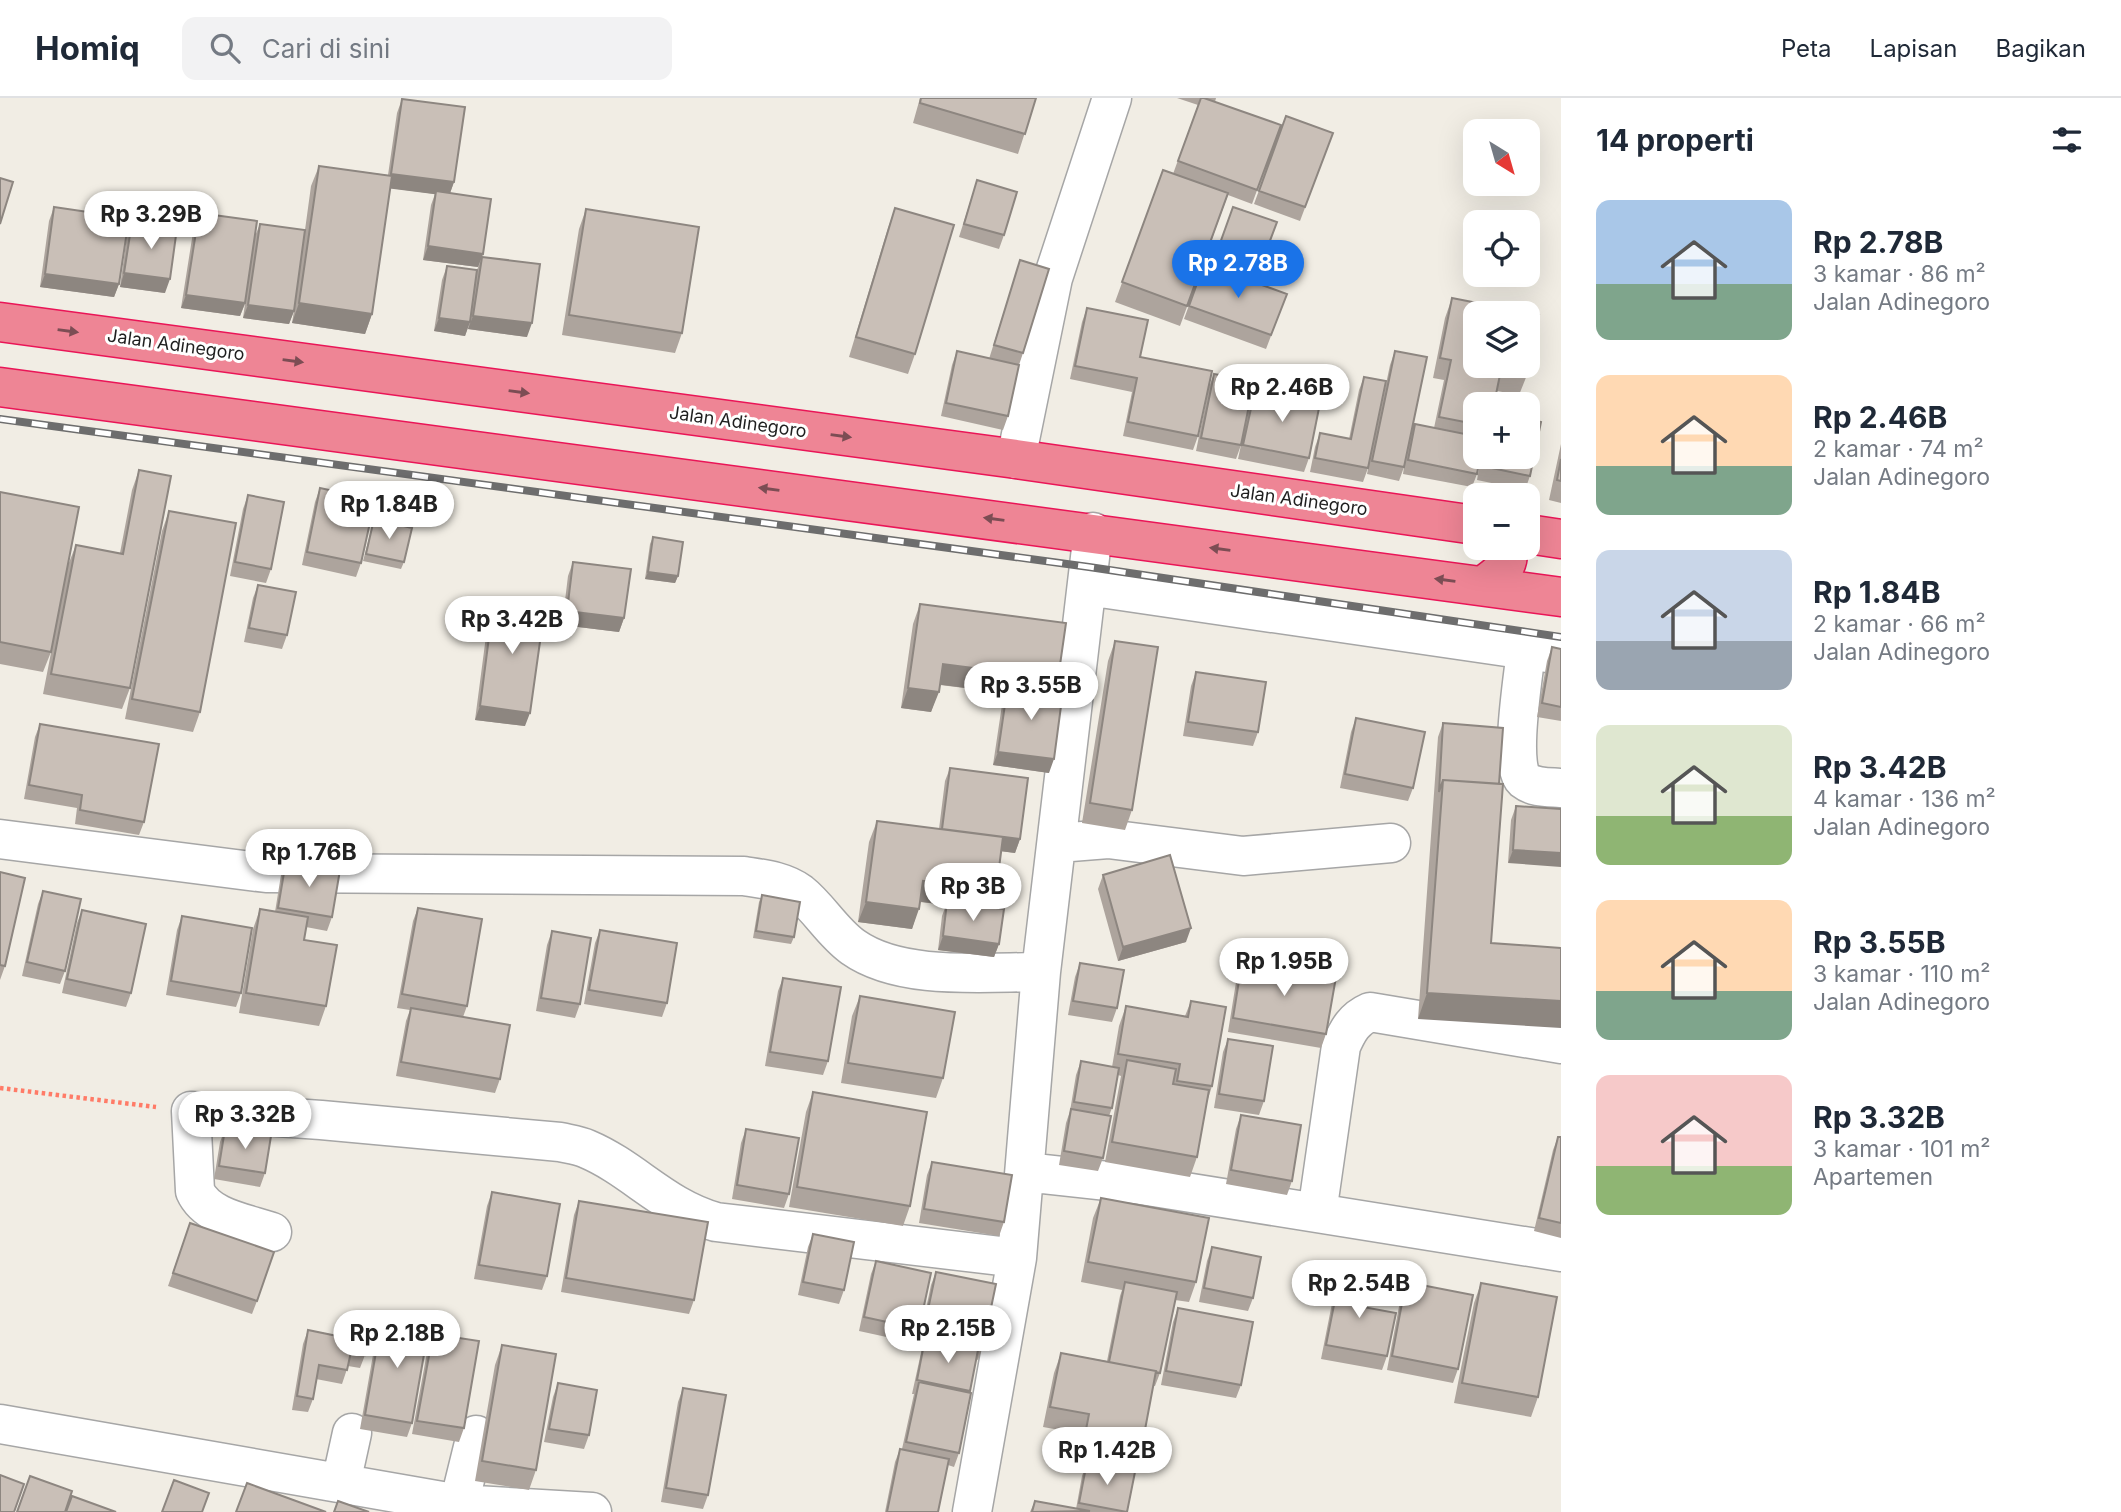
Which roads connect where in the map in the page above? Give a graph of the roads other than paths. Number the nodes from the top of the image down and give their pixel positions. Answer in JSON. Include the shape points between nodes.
{"nodes":[{"id":1,"x":1112,"y":98,"type":"edge"},
{"id":2,"x":0,"y":321,"type":"edge"},
{"id":3,"x":0,"y":387,"type":"edge"},
{"id":4,"x":1016,"y":459,"type":"junction"},
{"id":5,"x":1463,"y":523,"type":"edge"},
{"id":6,"x":1093,"y":532,"type":"junction"},
{"id":7,"x":1540,"y":536,"type":"edge"},
{"id":8,"x":1561,"y":539,"type":"edge"},
{"id":9,"x":1506,"y":560,"type":"edge"},
{"id":10,"x":1484,"y":585,"type":"junction"},
{"id":11,"x":1087,"y":586,"type":"junction"},
{"id":12,"x":1561,"y":597,"type":"edge"},
{"id":13,"x":1544,"y":653,"type":"edge"},
{"id":14,"x":1561,"y":788,"type":"edge"},
{"id":15,"x":0,"y":839,"type":"edge"},
{"id":16,"x":1058,"y":843,"type":"junction"},
{"id":17,"x":1391,"y":843,"type":"dead end"},
{"id":18,"x":1041,"y":972,"type":"junction"},
{"id":19,"x":1561,"y":1044,"type":"edge"},
{"id":20,"x":1025,"y":1172,"type":"junction"},
{"id":21,"x":1317,"y":1213,"type":"junction"},
{"id":22,"x":272,"y":1232,"type":"dead end"},
{"id":23,"x":1561,"y":1252,"type":"edge"},
{"id":24,"x":1017,"y":1258,"type":"junction"},
{"id":25,"x":0,"y":1424,"type":"edge"},
{"id":26,"x":352,"y":1433,"type":"dead end"},
{"id":27,"x":476,"y":1434,"type":"dead end"},
{"id":28,"x":341,"y":1483,"type":"junction"},
{"id":29,"x":457,"y":1508,"type":"edge"},
{"id":30,"x":592,"y":1512,"type":"edge"},
{"id":31,"x":972,"y":1512,"type":"edge"}],
"edges":[{"from":1,"to":4,"type":"street","via":[[1053,278]]},
{"from":2,"to":4,"type":"highway","name":"Jalan Adinegoro","one_way":true},
{"from":6,"to":3,"type":"highway","one_way":true},
{"from":4,"to":5,"type":"highway","name":"Jalan Adinegoro"},
{"from":10,"to":6,"type":"highway","one_way":true},
{"from":6,"to":11,"type":"street"},
{"from":7,"to":8,"type":"highway"},
{"from":9,"to":10,"type":"highway","via":[[1503,572]]},
{"from":10,"to":12,"type":"highway"},
{"from":11,"to":13,"type":"street"},
{"from":11,"to":16,"type":"street"},
{"from":13,"to":14,"type":"street","via":[[1518,728],[1517,768],[1523,779],[1536,786]]},
{"from":15,"to":18,"type":"street","via":[[266,873],[744,876],[778,882],[799,893],[851,946],[871,957],[932,971]]},
{"from":16,"to":17,"type":"street","via":[[1108,839],[1243,856]]},
{"from":16,"to":18,"type":"street"},
{"from":18,"to":20,"type":"street"},
{"from":19,"to":21,"type":"street","via":[[1370,1012],[1360,1016],[1341,1046]]},
{"from":20,"to":21,"type":"street"},
{"from":20,"to":24,"type":"street"},
{"from":21,"to":23,"type":"street"},
{"from":22,"to":24,"type":"street","via":[[216,1213],[199,1200],[191,1111],[560,1142],[585,1148],[679,1209],[716,1222]]},
{"from":24,"to":31,"type":"street"},
{"from":25,"to":28,"type":"street"},
{"from":26,"to":28,"type":"street"},
{"from":27,"to":29,"type":"street"},
{"from":28,"to":29,"type":"street"},
{"from":29,"to":30,"type":"street"}]}
